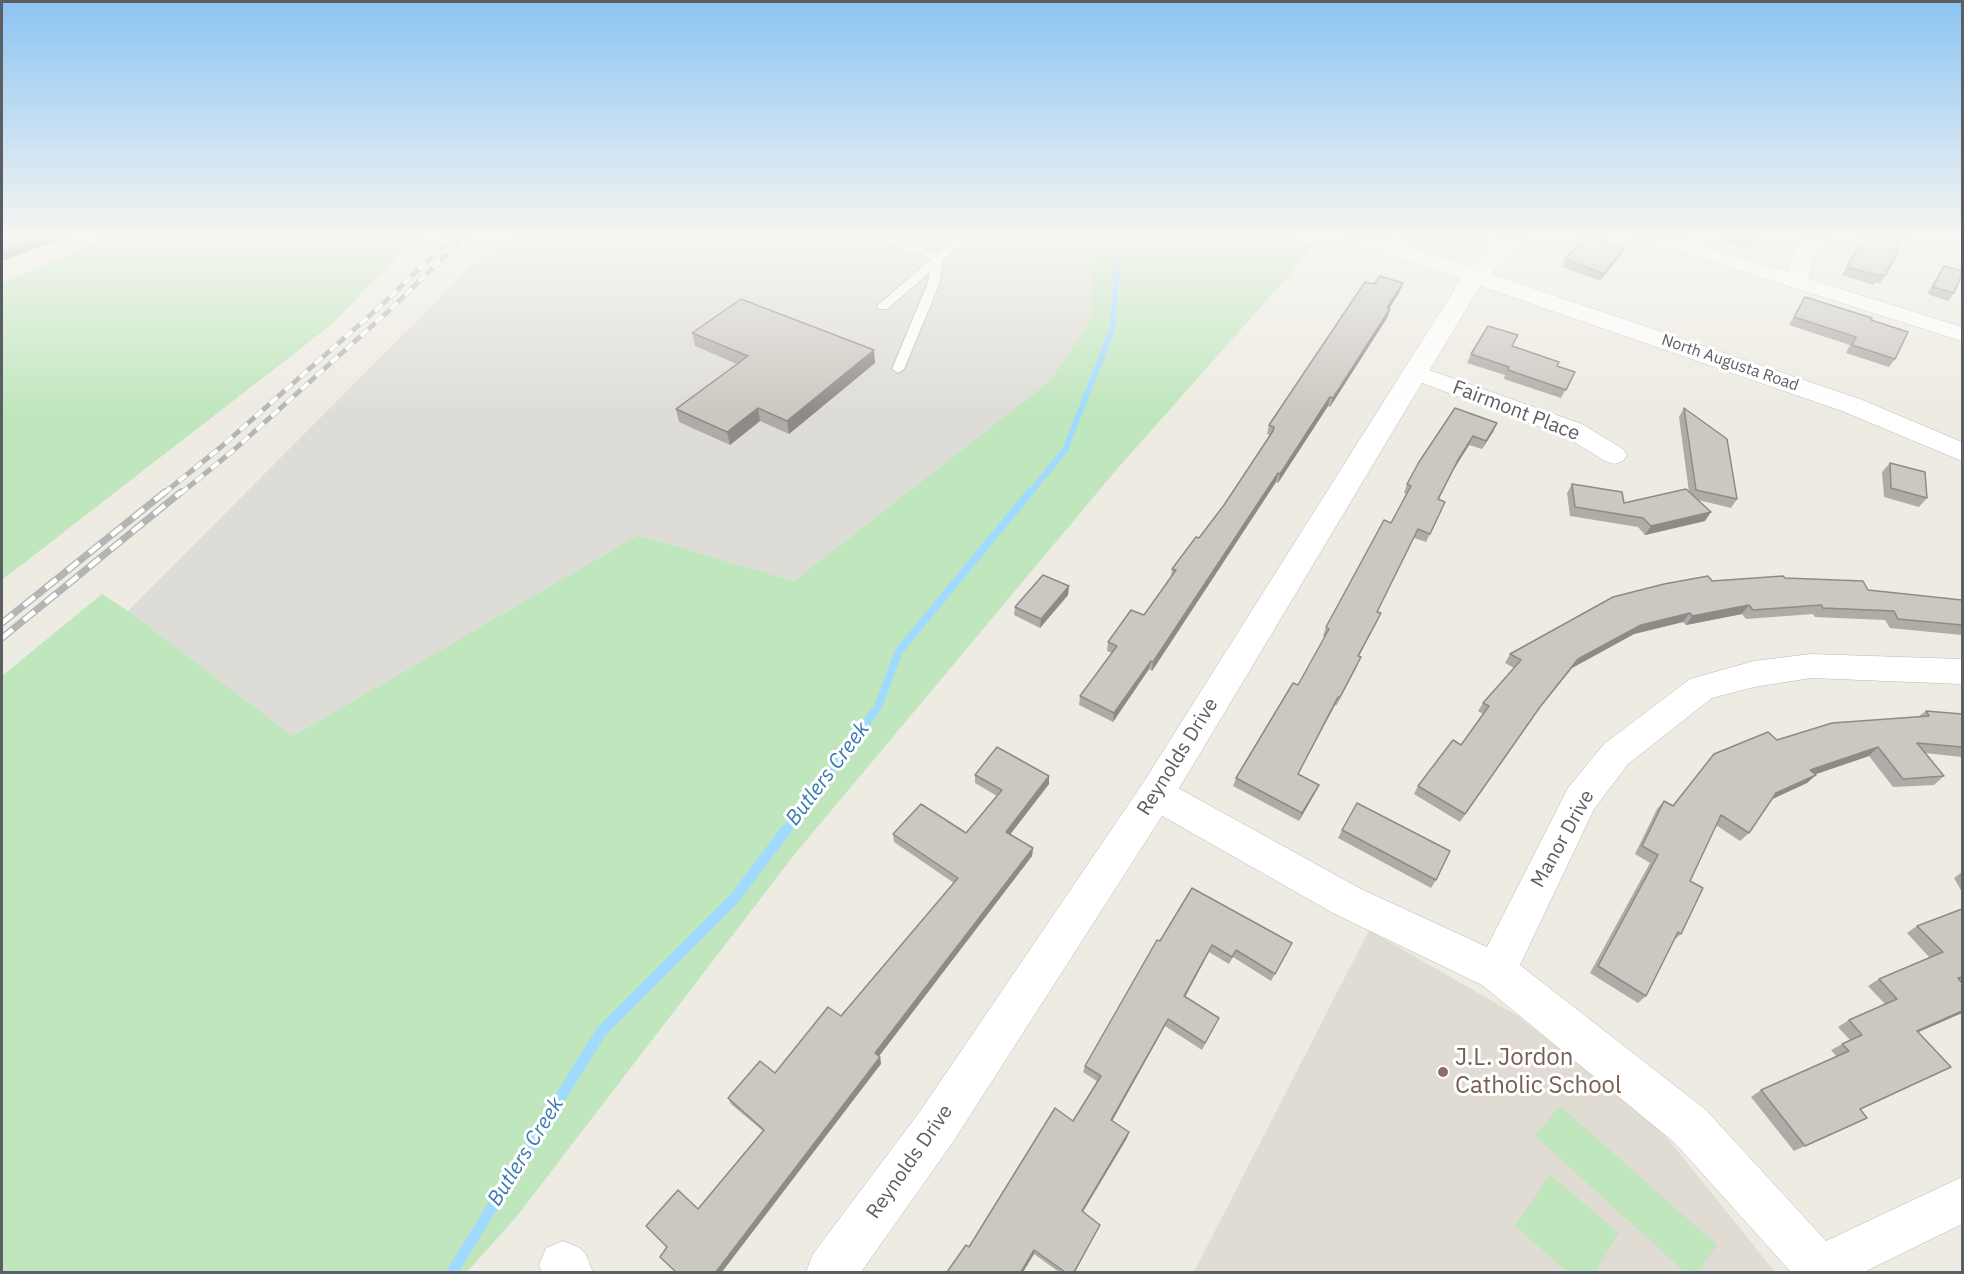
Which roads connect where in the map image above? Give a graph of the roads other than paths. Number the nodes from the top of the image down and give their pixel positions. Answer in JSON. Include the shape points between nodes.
{"nodes":[{"id":1,"x":895,"y":295,"type":"edge"},
{"id":2,"x":929,"y":295,"type":"edge"},
{"id":3,"x":1460,"y":295,"type":"edge"},
{"id":4,"x":1534,"y":295,"type":"edge"},
{"id":5,"x":1840,"y":295,"type":"edge"},
{"id":6,"x":883,"y":306,"type":"dead end"},
{"id":7,"x":1962,"y":334,"type":"edge"},
{"id":8,"x":898,"y":369,"type":"dead end"},
{"id":9,"x":1414,"y":372,"type":"junction"},
{"id":10,"x":1962,"y":452,"type":"edge"},
{"id":11,"x":1614,"y":455,"type":"dead end"},
{"id":12,"x":1962,"y":672,"type":"edge"},
{"id":13,"x":1156,"y":794,"type":"junction"},
{"id":14,"x":1496,"y":971,"type":"junction"},
{"id":15,"x":1962,"y":1200,"type":"edge"},
{"id":16,"x":1821,"y":1271,"type":"edge"},
{"id":17,"x":831,"y":1272,"type":"edge"}],
"edges":[{"from":1,"to":6,"type":"lane"},
{"from":2,"to":8,"type":"lane"},
{"from":3,"to":9,"type":"street","name":"Reynolds Drive"},
{"from":4,"to":10,"type":"street","name":"North Augusta Road","via":[[1851,405]]},
{"from":5,"to":7,"type":"street"},
{"from":9,"to":11,"type":"street","name":"Fairmont Place","via":[[1573,430]]},
{"from":9,"to":13,"type":"street","name":"Reynolds Drive"},
{"from":12,"to":14,"type":"street","name":"Manor Drive","via":[[1811,666],[1754,674],[1702,688],[1616,754],[1581,799]]},
{"from":13,"to":14,"type":"street","via":[[1347,901]]},
{"from":13,"to":17,"type":"street","name":"Reynolds Drive","via":[[937,1126]]},
{"from":14,"to":16,"type":"street","via":[[1690,1126]]},
{"from":15,"to":16,"type":"street"}]}
